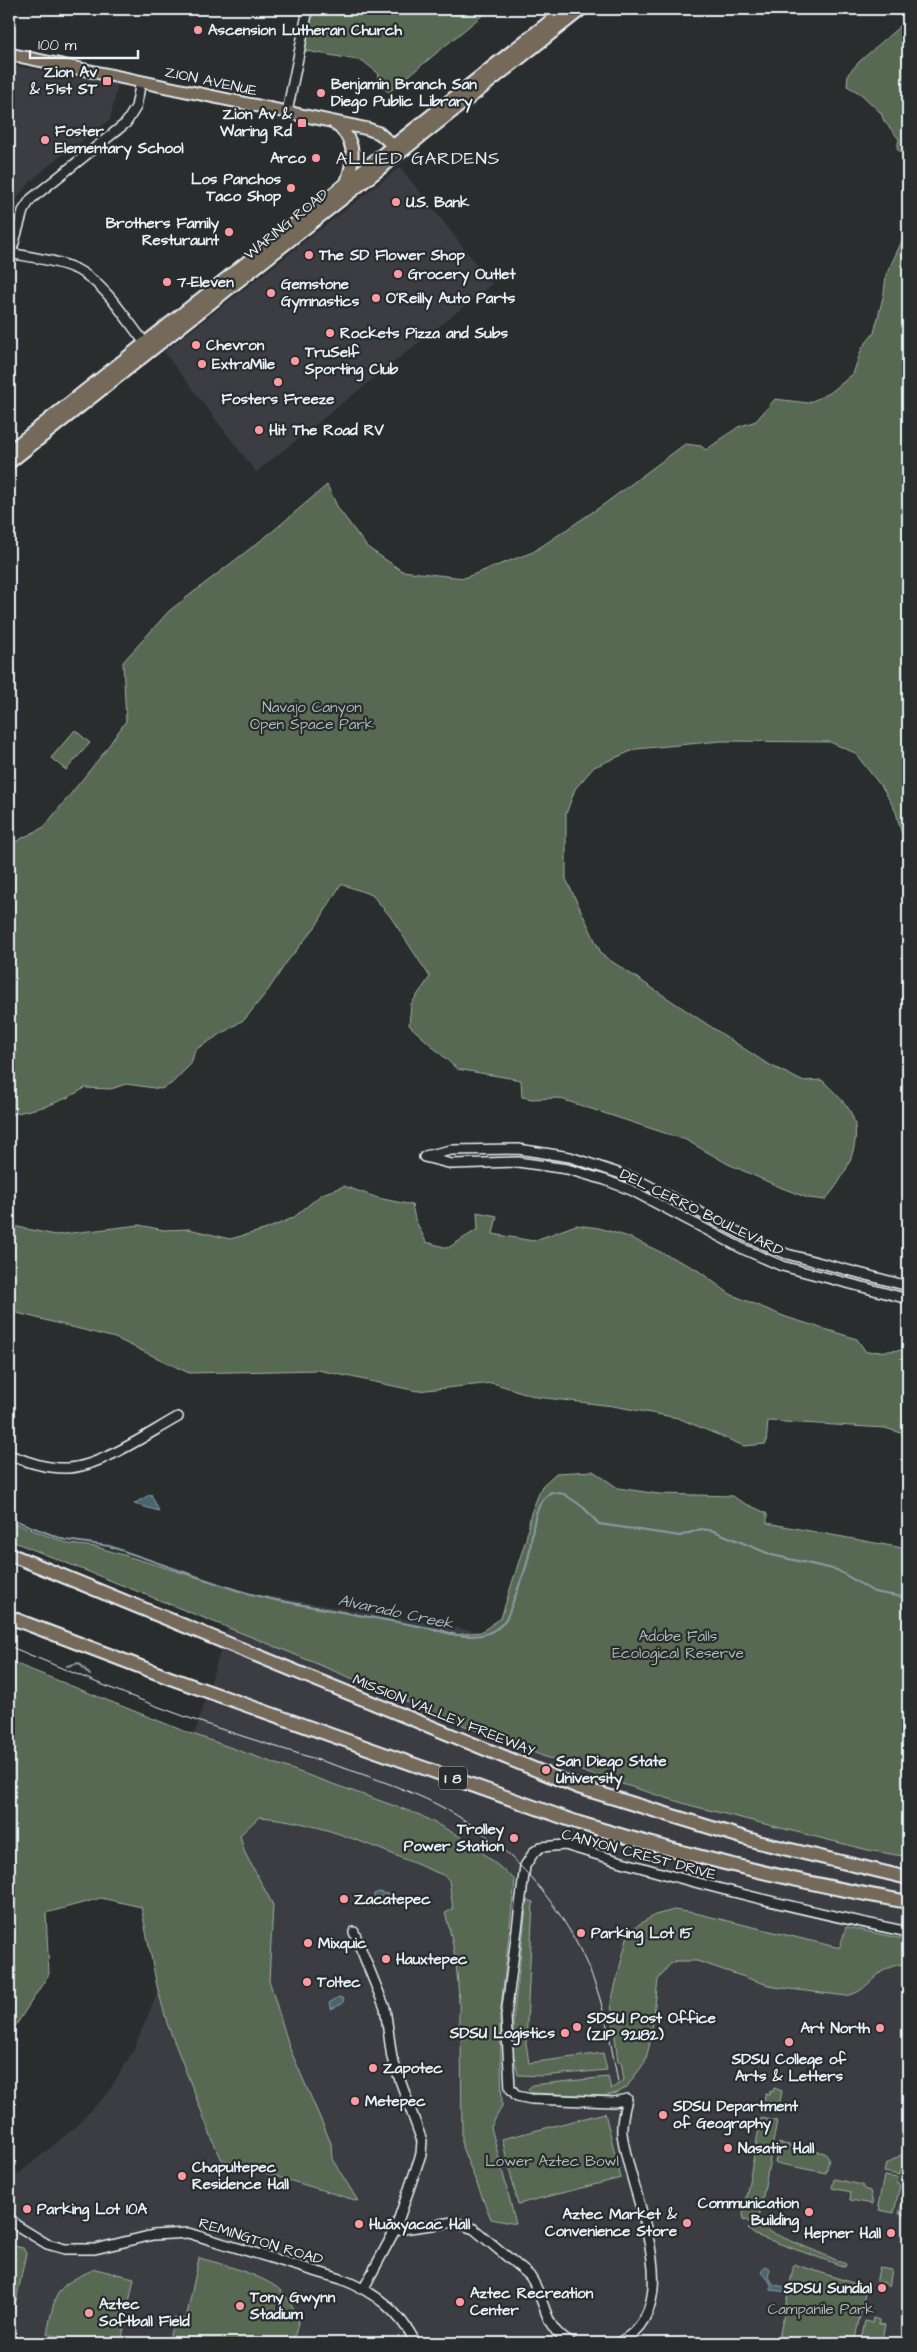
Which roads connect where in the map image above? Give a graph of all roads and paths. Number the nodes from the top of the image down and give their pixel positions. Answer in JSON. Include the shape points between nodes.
{"nodes":[{"id":1,"x":308,"y":9,"type":"edge"},
{"id":2,"x":565,"y":9,"type":"edge"},
{"id":3,"x":582,"y":9,"type":"edge"},
{"id":4,"x":9,"y":54,"type":"edge"},
{"id":5,"x":141,"y":82,"type":"junction"},
{"id":6,"x":287,"y":112,"type":"junction"},
{"id":7,"x":332,"y":122,"type":"junction"},
{"id":8,"x":397,"y":148,"type":"junction"},
{"id":9,"x":347,"y":181,"type":"junction"},
{"id":10,"x":10,"y":253,"type":"edge"},
{"id":11,"x":148,"y":346,"type":"junction"},
{"id":12,"x":9,"y":451,"type":"edge"},
{"id":13,"x":9,"y":463,"type":"edge"},
{"id":14,"x":908,"y":1286,"type":"edge"},
{"id":15,"x":908,"y":1299,"type":"edge"},
{"id":16,"x":178,"y":1417,"type":"dead end"},
{"id":17,"x":9,"y":1455,"type":"edge"},
{"id":18,"x":9,"y":1554,"type":"edge"},
{"id":19,"x":9,"y":1616,"type":"edge"},
{"id":20,"x":908,"y":1877,"type":"edge"},
{"id":21,"x":908,"y":1902,"type":"edge"},
{"id":22,"x":354,"y":1932,"type":"dead end"},
{"id":23,"x":908,"y":1932,"type":"edge"},
{"id":24,"x":9,"y":2217,"type":"edge"},
{"id":25,"x":395,"y":2230,"type":"junction"},
{"id":26,"x":364,"y":2288,"type":"junction"},
{"id":27,"x":416,"y":2343,"type":"edge"},
{"id":28,"x":571,"y":2343,"type":"edge"},
{"id":29,"x":618,"y":2343,"type":"edge"}],
"edges":[{"from":1,"to":6,"type":"street"},
{"from":2,"to":8,"type":"main road","name":"WARING ROAD"},
{"from":3,"to":8,"type":"main road","name":"WARING ROAD"},
{"from":4,"to":5,"type":"main road","name":"ZION AVENUE"},
{"from":5,"to":6,"type":"main road","name":"ZION AVENUE"},
{"from":5,"to":10,"type":"street","via":[[136,107],[126,122],[31,199],[23,211]]},
{"from":6,"to":7,"type":"main road","name":"ZION AVENUE"},
{"from":7,"to":8,"type":"main road","name":"ZION AVENUE","via":[[379,133]]},
{"from":7,"to":9,"type":"main road","via":[[346,133],[352,143],[352,163]]},
{"from":8,"to":9,"type":"main road","name":"WARING ROAD"},
{"from":8,"to":11,"type":"main road","name":"WARING ROAD"},
{"from":9,"to":11,"type":"main road","name":"WARING ROAD"},
{"from":10,"to":11,"type":"street","via":[[69,266],[86,276],[110,298]]},
{"from":11,"to":12,"type":"main road","name":"WARING ROAD"},
{"from":11,"to":13,"type":"main road","name":"WARING ROAD"},
{"from":14,"to":15,"type":"street","name":"DEL CERRO BOULEVARD","via":[[786,1254],[636,1178],[570,1157],[518,1150],[451,1150],[424,1157],[452,1164],[518,1162],[567,1169],[605,1180],[782,1266]]},
{"from":16,"to":17,"type":"street","via":[[104,1458],[83,1466],[44,1467]]},
{"from":18,"to":20,"type":"highway","name":"MISSION VALLEY FREEWAY","number":"I 8","via":[[578,1787],[758,1842]]},
{"from":19,"to":21,"type":"highway","number":"I 8","via":[[170,1678],[578,1823],[760,1873]]},
{"from":22,"to":25,"type":"street","via":[[385,2008],[392,2058],[422,2135],[422,2154]]},
{"from":23,"to":29,"type":"street","name":"CANYON CREST DRIVE","via":[[704,1886],[565,1845],[541,1847],[528,1858],[506,2016],[510,2088],[517,2096],[531,2099],[614,2102],[627,2099],[622,2134],[650,2250],[654,2295],[644,2321],[628,2338]]},
{"from":24,"to":26,"type":"street","name":"REMINGTON ROAD","via":[[47,2244],[64,2249],[95,2249],[153,2235],[188,2233]]},
{"from":25,"to":26,"type":"street"},
{"from":25,"to":28,"type":"street","via":[[454,2222],[474,2229],[536,2284],[552,2329]]},
{"from":26,"to":27,"type":"street","name":"REMINGTON ROAD","via":[[402,2319]]}]}
